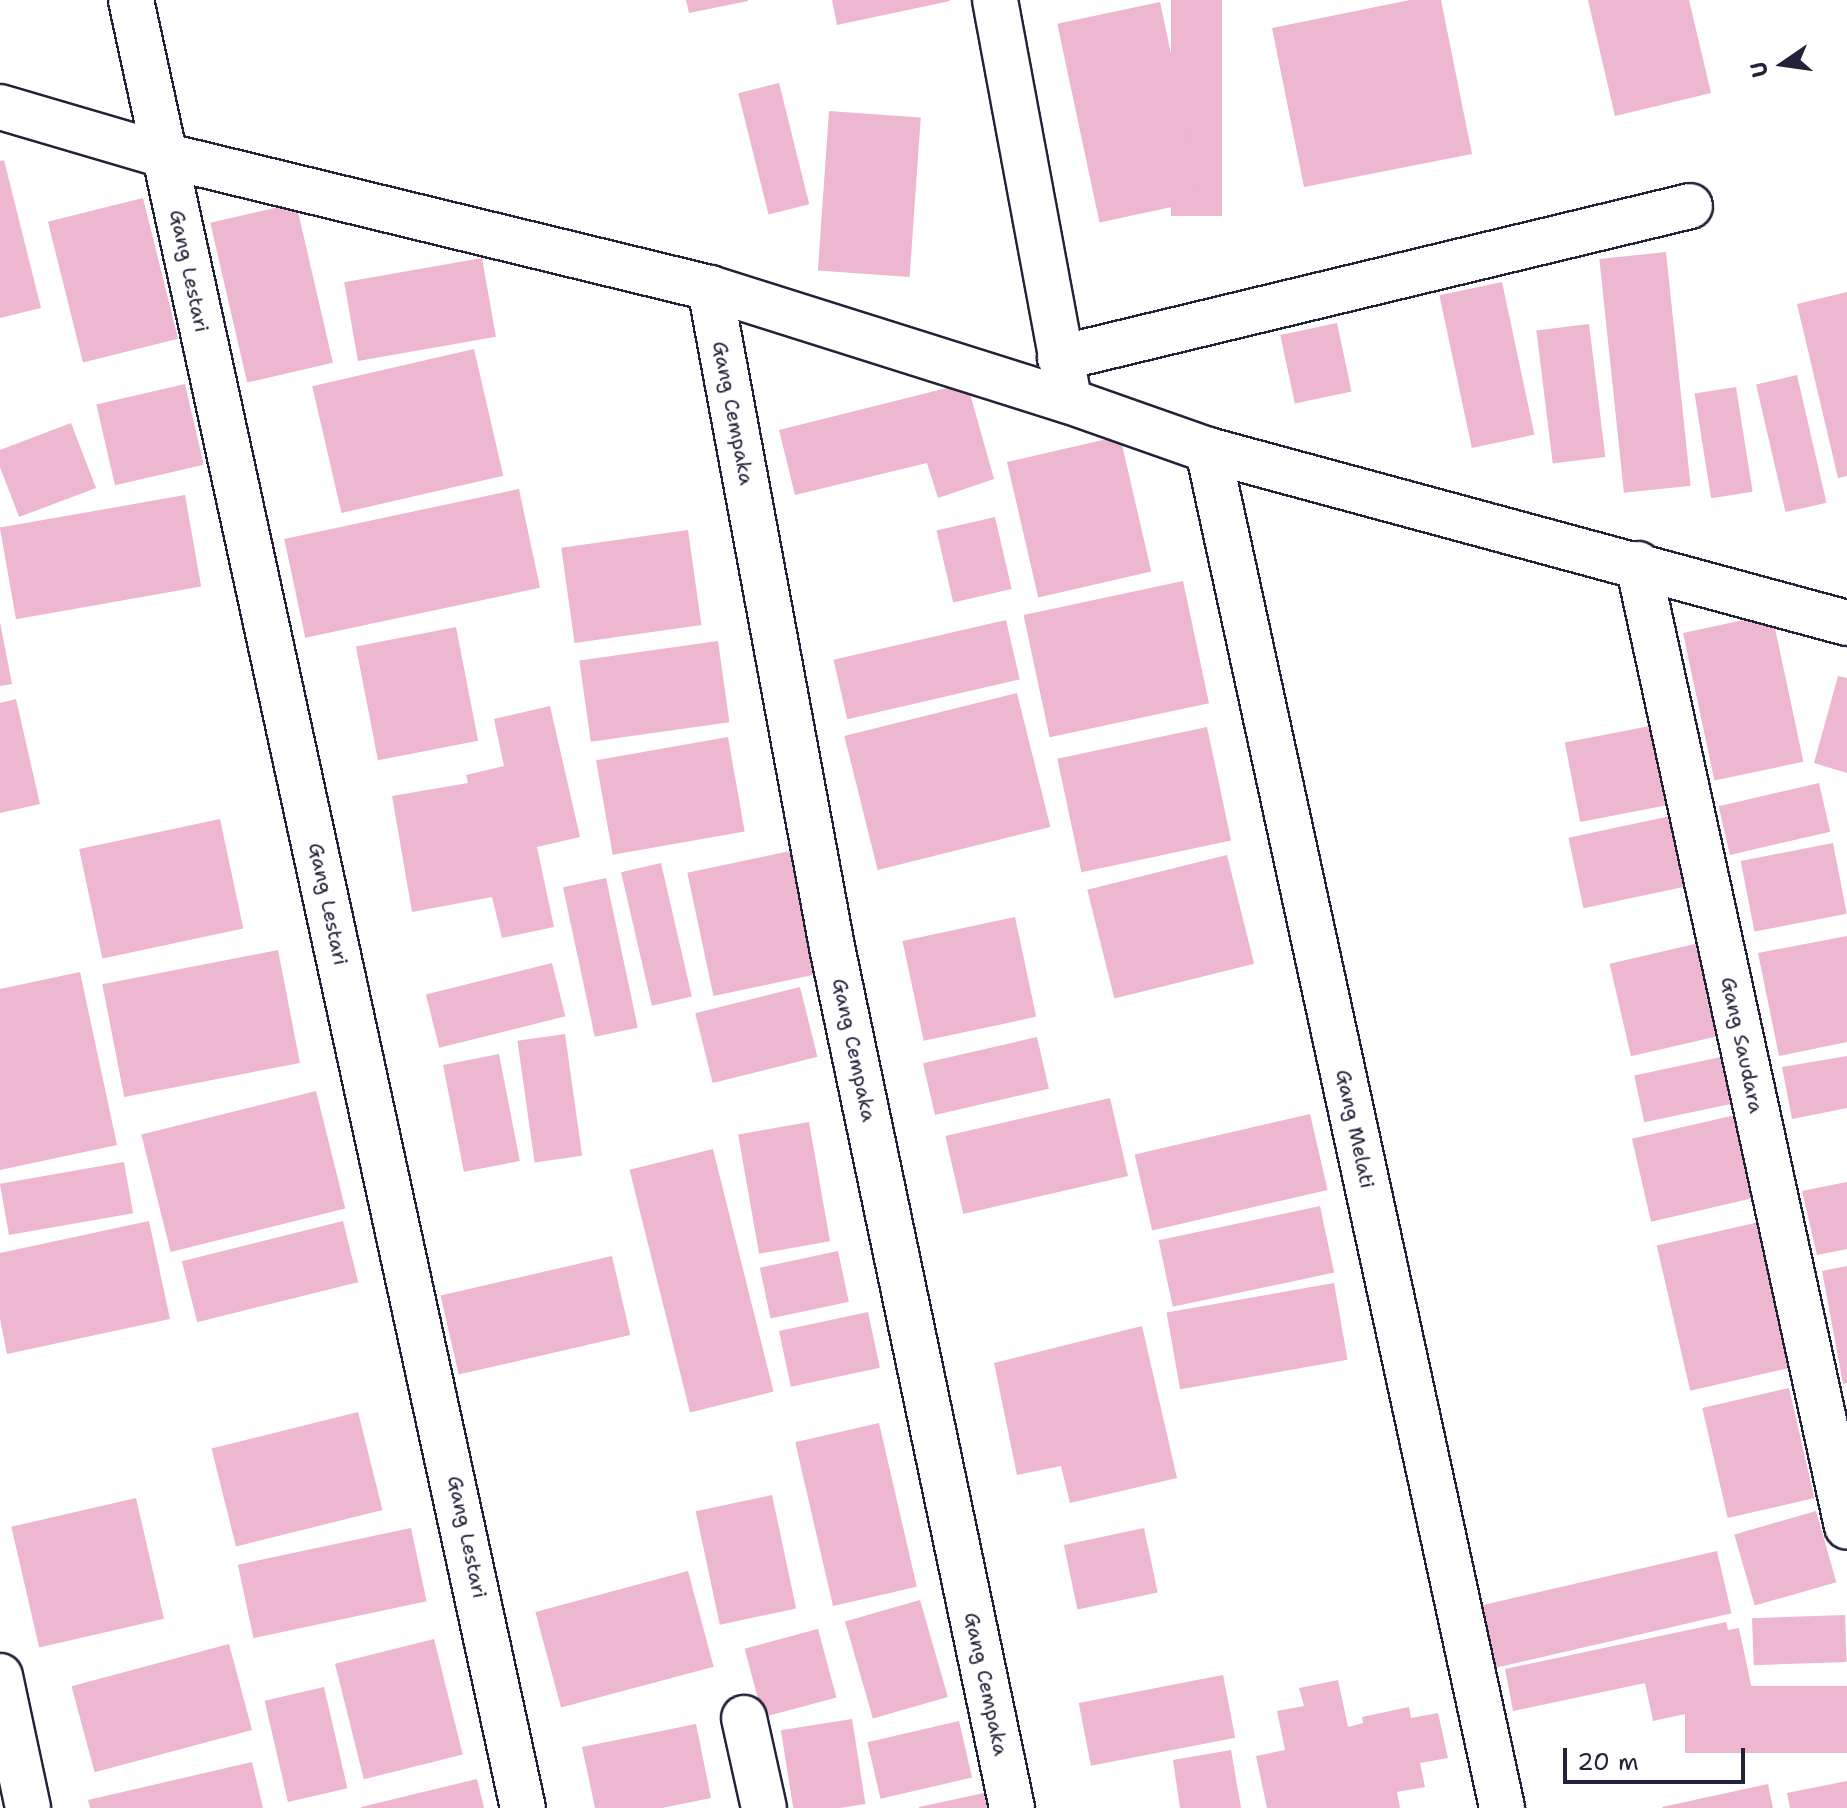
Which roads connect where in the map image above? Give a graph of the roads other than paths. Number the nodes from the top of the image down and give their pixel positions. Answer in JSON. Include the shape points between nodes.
{"nodes":[{"id":1,"x":131,"y":0,"type":"edge"},
{"id":2,"x":995,"y":0,"type":"edge"},
{"id":3,"x":0,"y":107,"type":"edge"},
{"id":4,"x":163,"y":155,"type":"junction"},
{"id":5,"x":1690,"y":206,"type":"dead end"},
{"id":6,"x":710,"y":288,"type":"junction"},
{"id":7,"x":1060,"y":358,"type":"junction"},
{"id":8,"x":1069,"y":401,"type":"junction"},
{"id":9,"x":1208,"y":450,"type":"junction"},
{"id":10,"x":1638,"y":564,"type":"junction"},
{"id":11,"x":1847,"y":623,"type":"edge"},
{"id":12,"x":1847,"y":1527,"type":"edge"},
{"id":13,"x":0,"y":1676,"type":"edge"},
{"id":14,"x":744,"y":1718,"type":"dead end"},
{"id":15,"x":28,"y":1808,"type":"edge"},
{"id":16,"x":523,"y":1808,"type":"edge"},
{"id":17,"x":764,"y":1808,"type":"edge"},
{"id":18,"x":1012,"y":1808,"type":"edge"},
{"id":19,"x":1502,"y":1808,"type":"edge"}],
"edges":[{"from":1,"to":4,"type":"street","name":"Gang Lestari"},
{"from":2,"to":7,"type":"street"},
{"from":3,"to":4,"type":"street"},
{"from":4,"to":6,"type":"street"},
{"from":4,"to":16,"type":"street","name":"Gang Lestari"},
{"from":5,"to":7,"type":"street"},
{"from":6,"to":8,"type":"street"},
{"from":6,"to":18,"type":"street","name":"Gang Cempaka","via":[[832,947]]},
{"from":7,"to":8,"type":"street"},
{"from":8,"to":9,"type":"street"},
{"from":9,"to":10,"type":"street"},
{"from":9,"to":19,"type":"street","name":"Gang Melati"},
{"from":10,"to":11,"type":"street"},
{"from":10,"to":12,"type":"street","name":"Gang Saudara"},
{"from":13,"to":15,"type":"street"},
{"from":14,"to":17,"type":"street"}]}
